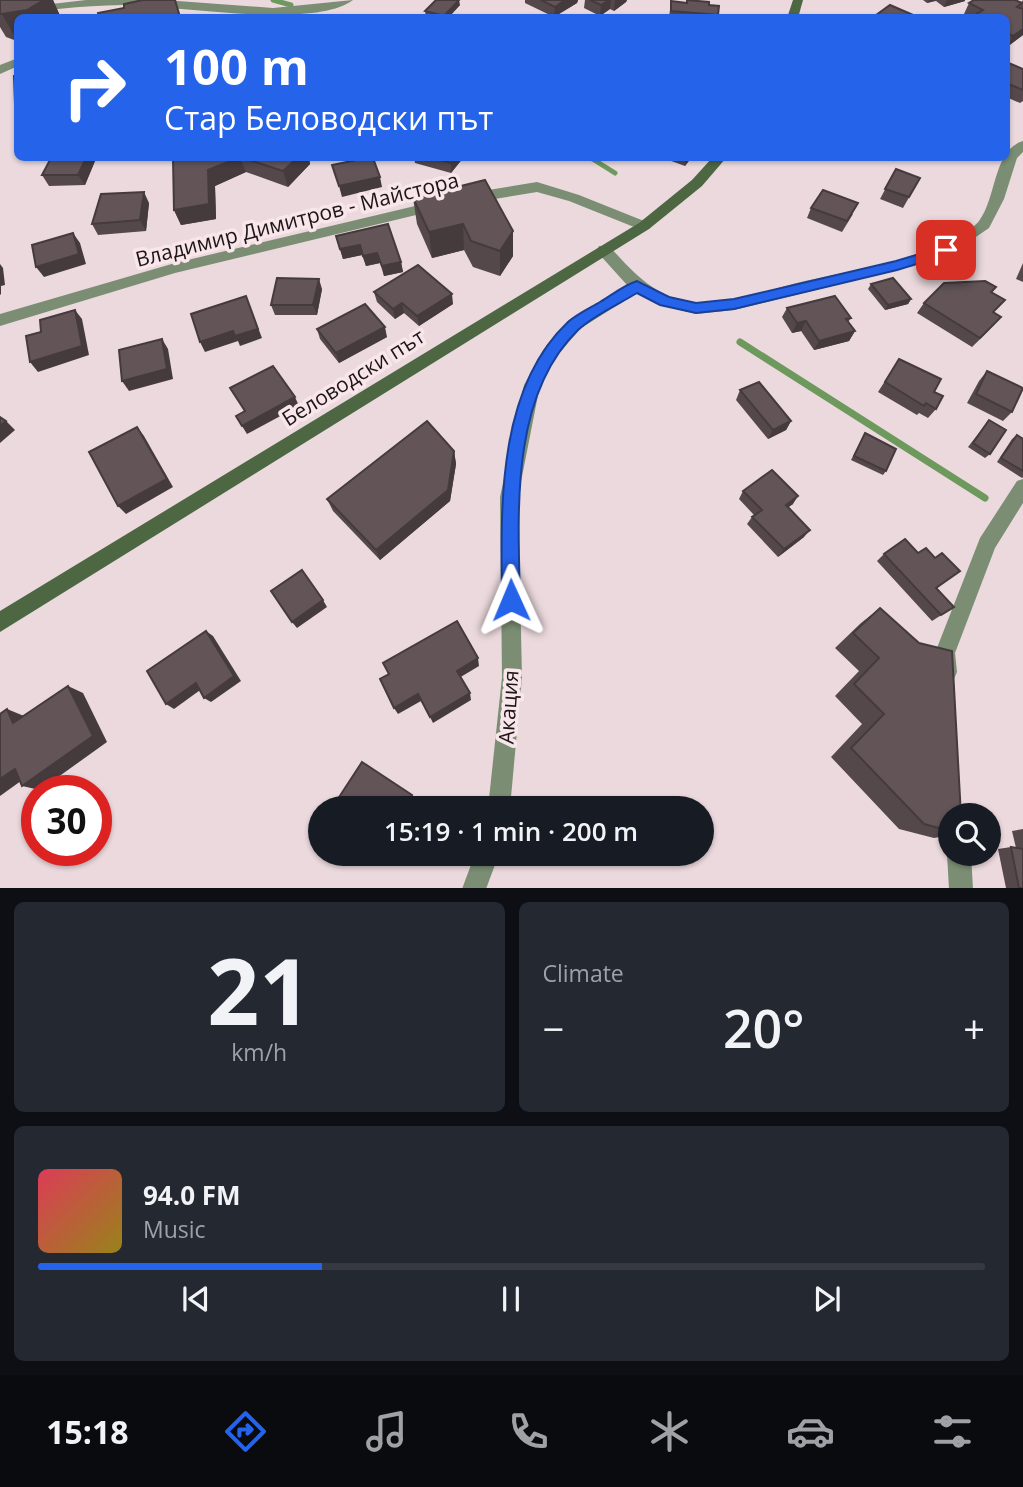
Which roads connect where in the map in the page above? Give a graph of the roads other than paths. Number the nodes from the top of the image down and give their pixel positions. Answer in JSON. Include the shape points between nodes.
{"nodes":[{"id":1,"x":348,"y":0,"type":"edge"},
{"id":2,"x":140,"y":2,"type":"edge"},
{"id":3,"x":319,"y":4,"type":"edge"},
{"id":4,"x":118,"y":12,"type":"edge"},
{"id":5,"x":0,"y":13,"type":"edge"},
{"id":6,"x":337,"y":14,"type":"edge"},
{"id":7,"x":1023,"y":145,"type":"edge"},
{"id":8,"x":1010,"y":159,"type":"edge"},
{"id":9,"x":716,"y":161,"type":"edge"},
{"id":10,"x":1009,"y":161,"type":"edge"},
{"id":11,"x":644,"y":226,"type":"junction"},
{"id":12,"x":604,"y":250,"type":"junction"},
{"id":13,"x":637,"y":286,"type":"junction"},
{"id":14,"x":0,"y":320,"type":"edge"},
{"id":15,"x":1023,"y":487,"type":"edge"},
{"id":16,"x":0,"y":622,"type":"edge"},
{"id":17,"x":948,"y":694,"type":"edge"},
{"id":18,"x":500,"y":796,"type":"edge"},
{"id":19,"x":482,"y":866,"type":"edge"},
{"id":20,"x":960,"y":866,"type":"edge"},
{"id":21,"x":474,"y":888,"type":"edge"},
{"id":22,"x":961,"y":888,"type":"edge"}],
"edges":[{"from":1,"to":3,"type":"street"},
{"from":2,"to":3,"type":"street","via":[[289,11]]},
{"from":2,"to":4,"type":"street"},
{"from":2,"to":5,"type":"street"},
{"from":3,"to":6,"type":"street"},
{"from":7,"to":8,"type":"street"},
{"from":9,"to":11,"type":"street","name":"Беловодски път"},
{"from":10,"to":13,"type":"street","via":[[984,225],[946,250],[734,304],[696,308],[665,301]]},
{"from":11,"to":12,"type":"street","name":"Беловодски път"},
{"from":11,"to":14,"type":"street","name":"Владимир Димитров - Майстора","via":[[537,187],[494,192],[175,268]]},
{"from":12,"to":13,"type":"street"},
{"from":12,"to":16,"type":"street","name":"Беловодски път"},
{"from":13,"to":18,"type":"street","name":"Акация","via":[[575,324],[532,385],[509,497],[512,677]]},
{"from":15,"to":17,"type":"street","via":[[987,544],[945,653]]},
{"from":19,"to":21,"type":"street"},
{"from":20,"to":22,"type":"street"}]}
